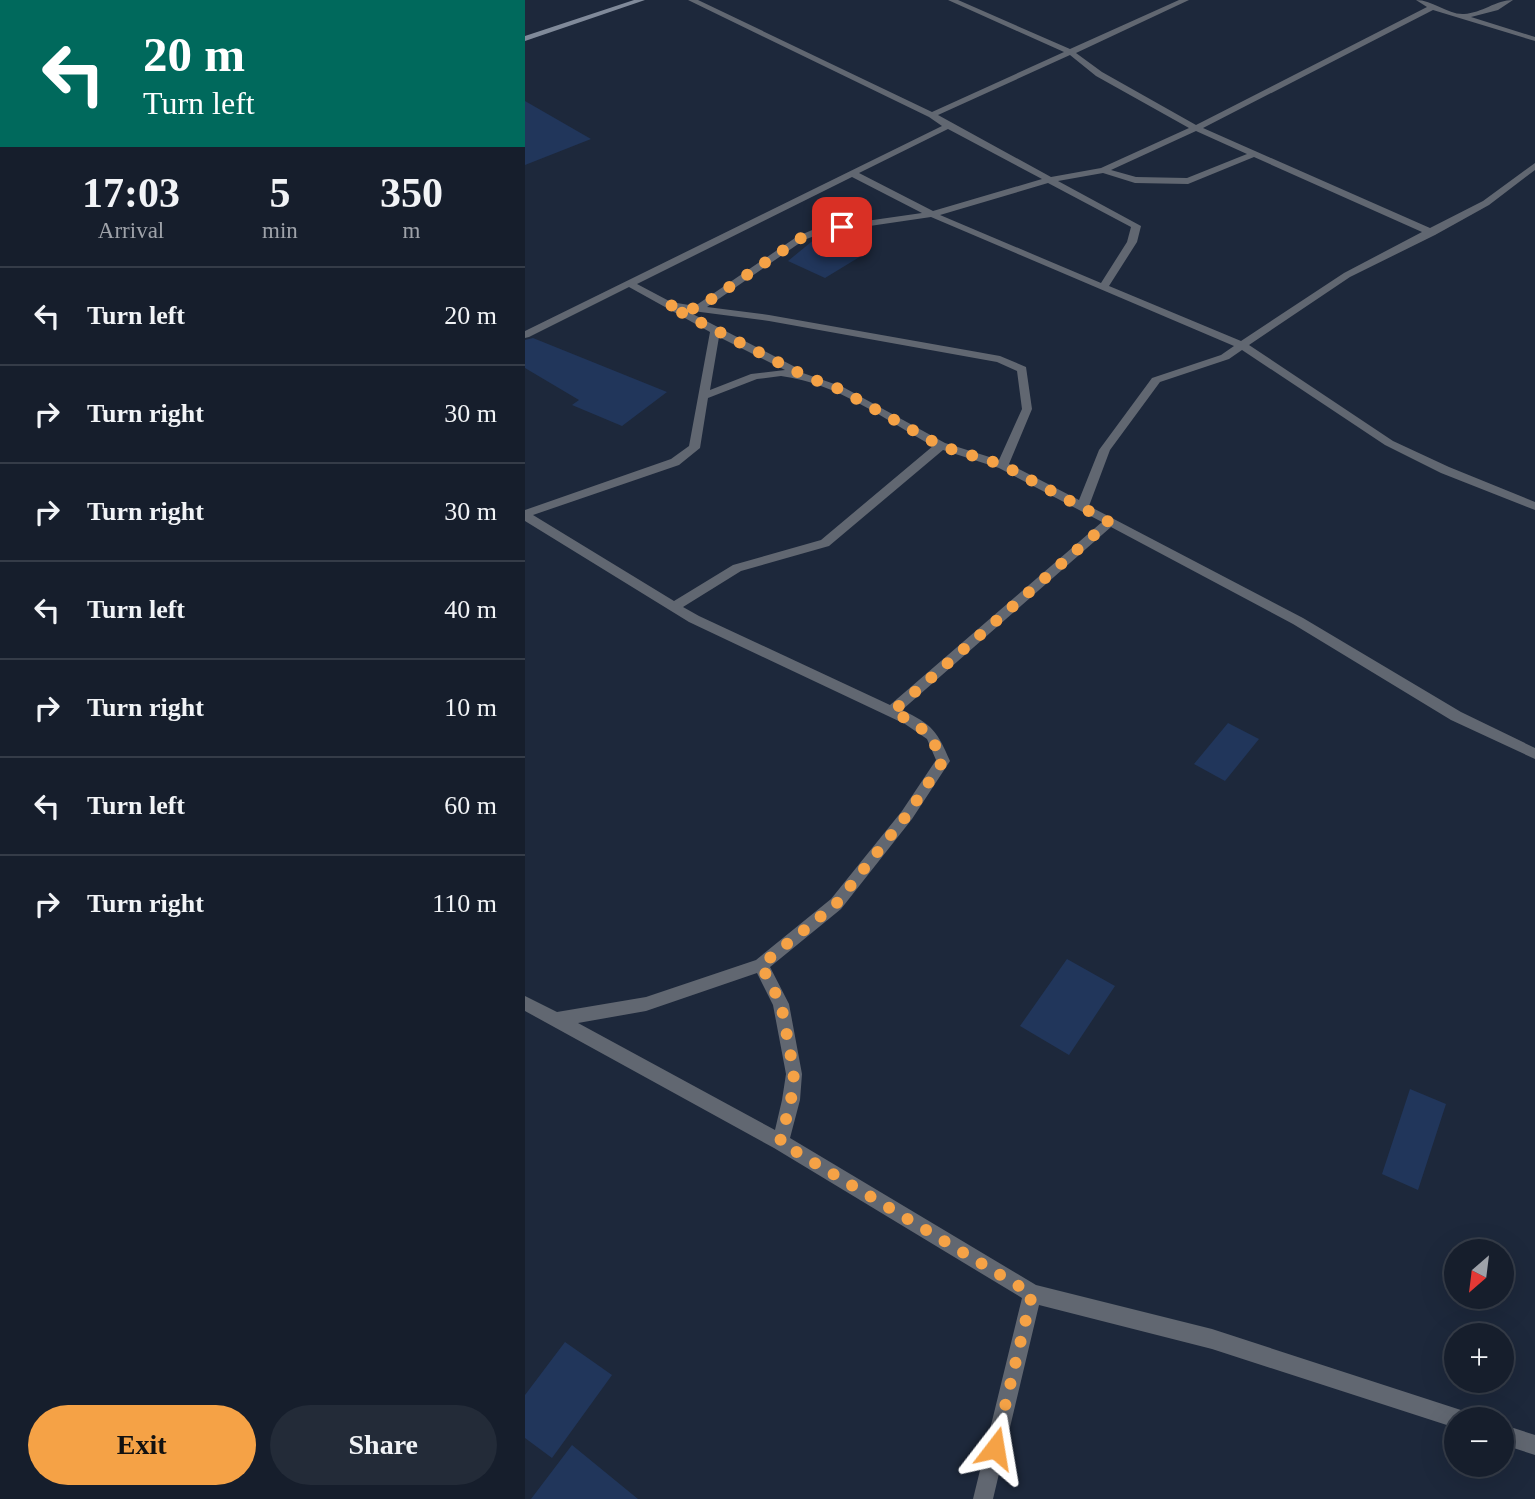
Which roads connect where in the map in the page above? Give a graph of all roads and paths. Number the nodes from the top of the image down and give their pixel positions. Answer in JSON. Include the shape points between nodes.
{"nodes":[{"id":1,"x":641,"y":0,"type":"edge"},
{"id":2,"x":692,"y":0,"type":"edge"},
{"id":3,"x":952,"y":0,"type":"edge"},
{"id":4,"x":1185,"y":0,"type":"edge"},
{"id":5,"x":1420,"y":0,"type":"edge"},
{"id":6,"x":1509,"y":0,"type":"edge"},
{"id":7,"x":1432,"y":7,"type":"junction"},
{"id":8,"x":1463,"y":16,"type":"junction"},
{"id":9,"x":525,"y":39,"type":"edge"},
{"id":10,"x":1535,"y":39,"type":"edge"},
{"id":11,"x":1070,"y":52,"type":"junction"},
{"id":12,"x":932,"y":115,"type":"junction"},
{"id":13,"x":948,"y":126,"type":"junction"},
{"id":14,"x":1196,"y":128,"type":"junction"},
{"id":15,"x":1252,"y":155,"type":"junction"},
{"id":16,"x":1535,"y":166,"type":"edge"},
{"id":17,"x":1103,"y":170,"type":"junction"},
{"id":18,"x":852,"y":173,"type":"junction"},
{"id":19,"x":1049,"y":180,"type":"junction"},
{"id":20,"x":932,"y":214,"type":"junction"},
{"id":21,"x":1432,"y":233,"type":"junction"},
{"id":22,"x":630,"y":284,"type":"junction"},
{"id":23,"x":1103,"y":288,"type":"junction"},
{"id":24,"x":667,"y":305,"type":"junction"},
{"id":25,"x":697,"y":309,"type":"junction"},
{"id":26,"x":715,"y":331,"type":"junction"},
{"id":27,"x":525,"y":335,"type":"edge"},
{"id":28,"x":1243,"y":346,"type":"junction"},
{"id":29,"x":805,"y":376,"type":"junction"},
{"id":30,"x":703,"y":396,"type":"junction"},
{"id":31,"x":941,"y":446,"type":"junction"},
{"id":32,"x":1003,"y":465,"type":"junction"},
{"id":33,"x":1083,"y":506,"type":"junction"},
{"id":34,"x":1535,"y":506,"type":"edge"},
{"id":35,"x":525,"y":515,"type":"edge"},
{"id":36,"x":1109,"y":522,"type":"junction"},
{"id":37,"x":673,"y":607,"type":"junction"},
{"id":38,"x":892,"y":712,"type":"junction"},
{"id":39,"x":1535,"y":754,"type":"edge"},
{"id":40,"x":761,"y":965,"type":"junction"},
{"id":41,"x":525,"y":1003,"type":"edge"},
{"id":42,"x":558,"y":1019,"type":"junction"},
{"id":43,"x":780,"y":1142,"type":"junction"},
{"id":44,"x":1032,"y":1294,"type":"junction"},
{"id":45,"x":1444,"y":1414,"type":"edge"},
{"id":46,"x":1514,"y":1438,"type":"edge"},
{"id":47,"x":1535,"y":1445,"type":"edge"},
{"id":48,"x":983,"y":1499,"type":"edge"}],
"edges":[{"from":1,"to":9,"type":"main road"},
{"from":2,"to":12,"type":"street"},
{"from":3,"to":11,"type":"street"},
{"from":4,"to":11,"type":"street"},
{"from":5,"to":7,"type":"street"},
{"from":6,"to":8,"type":"street"},
{"from":7,"to":8,"type":"street"},
{"from":7,"to":14,"type":"street"},
{"from":8,"to":10,"type":"street"},
{"from":11,"to":12,"type":"street"},
{"from":11,"to":14,"type":"street","via":[[1099,74]]},
{"from":12,"to":13,"type":"street"},
{"from":13,"to":18,"type":"street"},
{"from":13,"to":19,"type":"street"},
{"from":14,"to":15,"type":"street"},
{"from":14,"to":17,"type":"street"},
{"from":15,"to":17,"type":"street","via":[[1188,181],[1135,180]]},
{"from":15,"to":21,"type":"street"},
{"from":16,"to":21,"type":"street","via":[[1486,203]]},
{"from":17,"to":19,"type":"street"},
{"from":18,"to":20,"type":"street"},
{"from":18,"to":22,"type":"street"},
{"from":19,"to":20,"type":"street"},
{"from":19,"to":23,"type":"street","via":[[1136,226],[1132,242]]},
{"from":20,"to":23,"type":"street"},
{"from":20,"to":25,"type":"street","via":[[820,230],[801,238]]},
{"from":21,"to":28,"type":"street","via":[[1347,275]]},
{"from":22,"to":24,"type":"street"},
{"from":22,"to":27,"type":"street"},
{"from":23,"to":28,"type":"street"},
{"from":24,"to":25,"type":"street"},
{"from":24,"to":26,"type":"street"},
{"from":25,"to":32,"type":"street","via":[[1000,359],[1022,369],[1027,409]]},
{"from":26,"to":29,"type":"street"},
{"from":26,"to":30,"type":"street"},
{"from":28,"to":33,"type":"street","via":[[1225,358],[1156,380],[1105,450]]},
{"from":28,"to":34,"type":"street","via":[[1389,443]]},
{"from":29,"to":30,"type":"street","via":[[755,376]]},
{"from":29,"to":31,"type":"street","via":[[839,389]]},
{"from":30,"to":35,"type":"street","via":[[694,448],[675,462]]},
{"from":31,"to":32,"type":"street"},
{"from":31,"to":37,"type":"street","via":[[825,543],[737,568]]},
{"from":32,"to":33,"type":"street"},
{"from":33,"to":36,"type":"street"},
{"from":35,"to":37,"type":"street"},
{"from":36,"to":38,"type":"street"},
{"from":36,"to":39,"type":"street","via":[[1298,621],[1456,716]]},
{"from":37,"to":38,"type":"street"},
{"from":38,"to":40,"type":"street","via":[[932,736],[943,761],[907,815],[836,904]]},
{"from":40,"to":42,"type":"street","via":[[646,1004]]},
{"from":40,"to":43,"type":"street","via":[[781,1004],[794,1073]]},
{"from":41,"to":42,"type":"street"},
{"from":42,"to":43,"type":"street"},
{"from":43,"to":44,"type":"street"},
{"from":44,"to":45,"type":"street","via":[[1212,1339]]},
{"from":44,"to":48,"type":"street"},
{"from":46,"to":47,"type":"street"}]}
